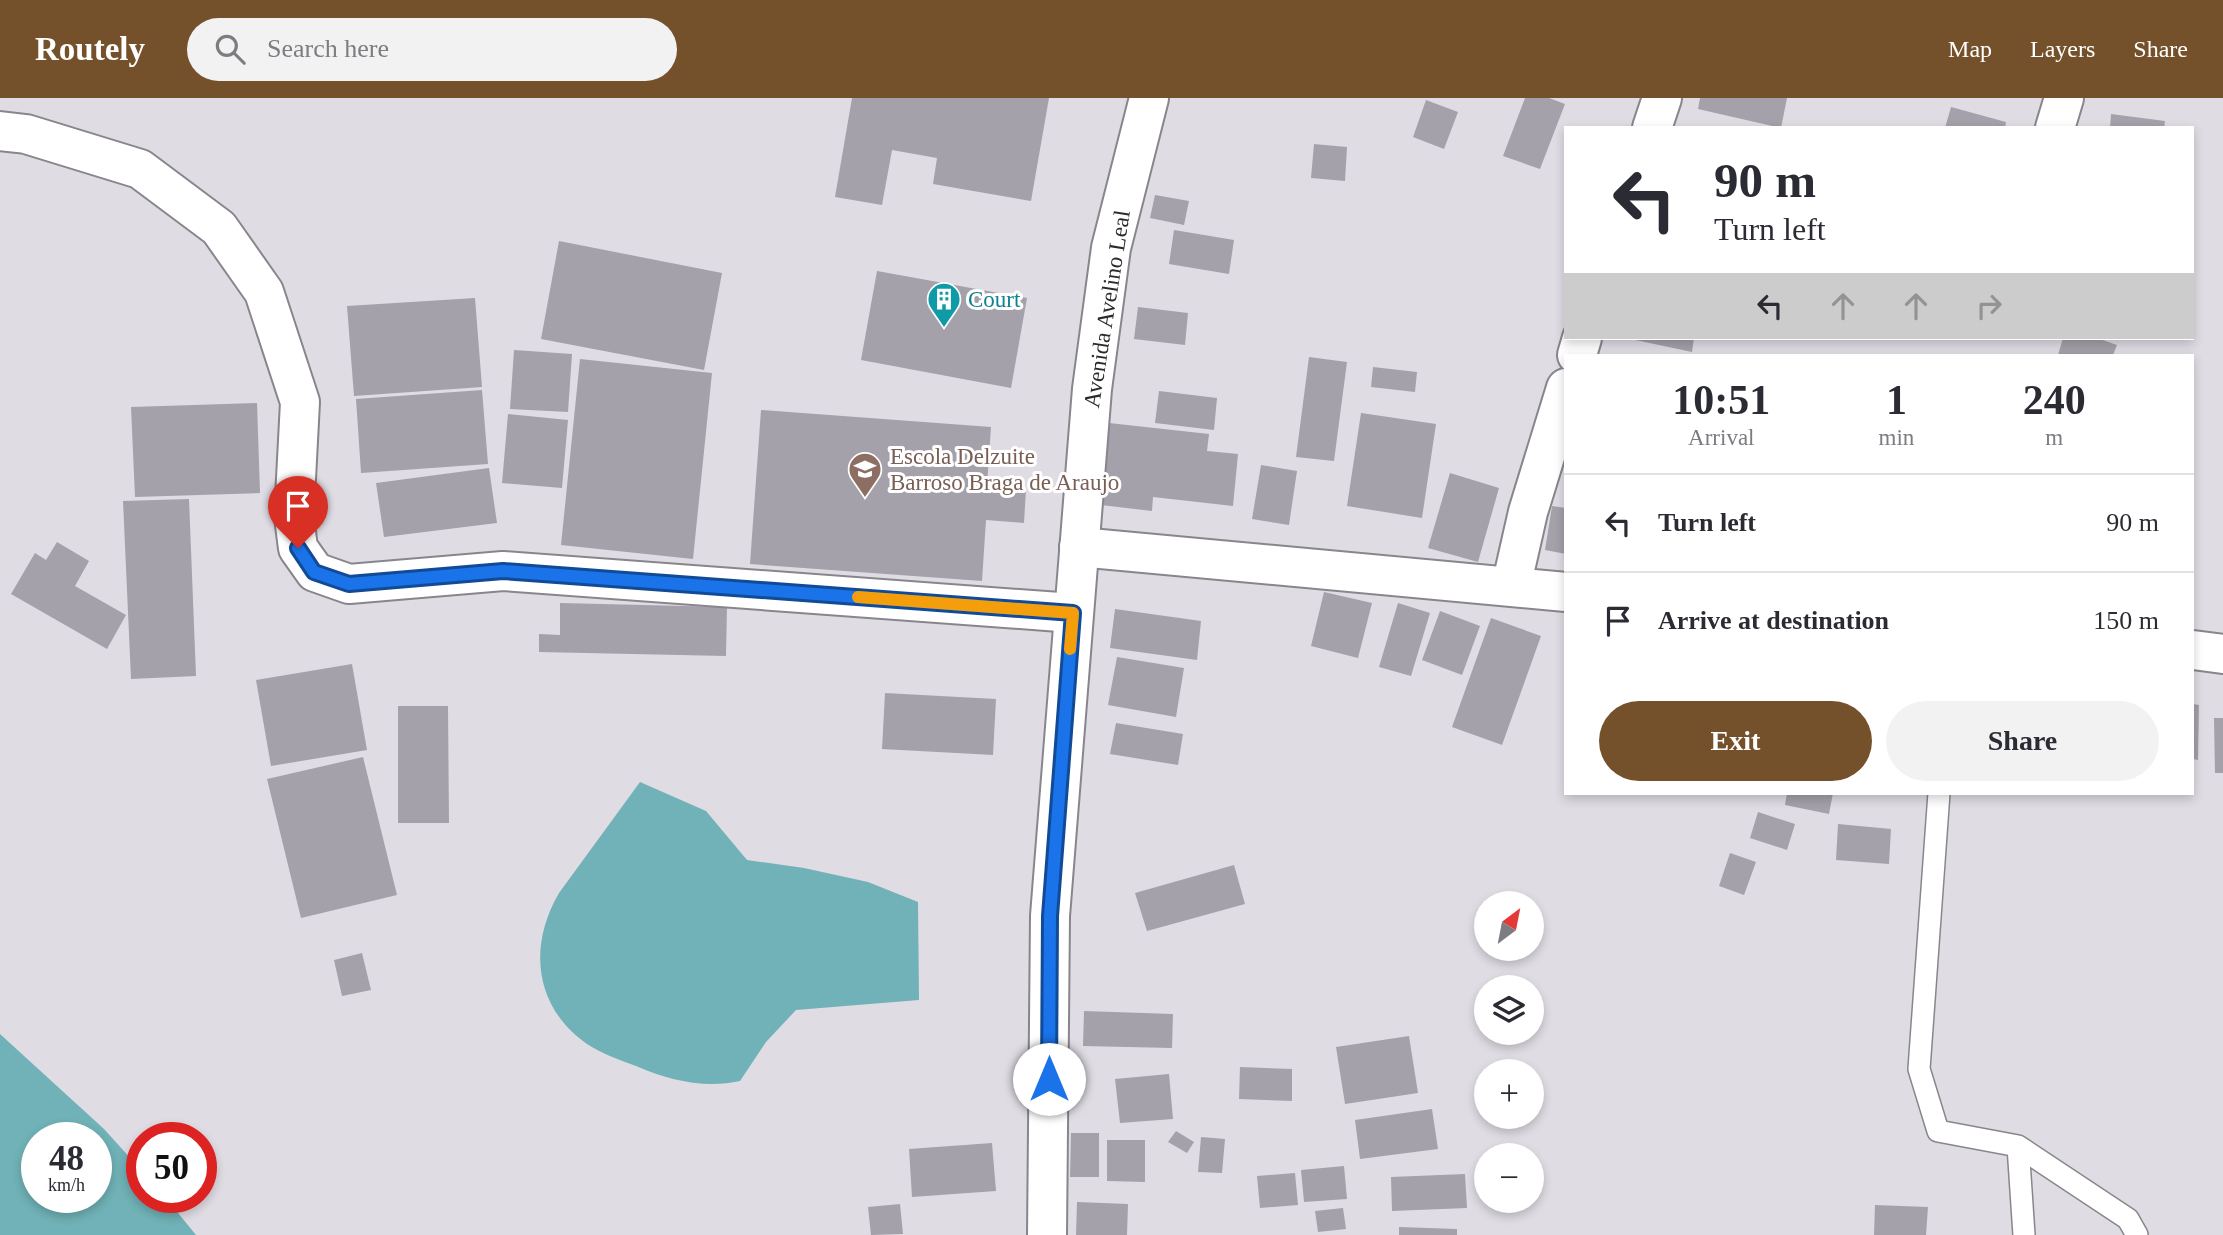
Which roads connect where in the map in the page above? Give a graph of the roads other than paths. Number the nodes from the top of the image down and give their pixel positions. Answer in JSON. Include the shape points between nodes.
{"nodes":[{"id":1,"x":1149,"y":98,"type":"edge"},
{"id":2,"x":1662,"y":98,"type":"edge"},
{"id":3,"x":2064,"y":98,"type":"edge"},
{"id":4,"x":1653,"y":126,"type":"edge"},
{"id":5,"x":2055,"y":126,"type":"edge"},
{"id":6,"x":0,"y":131,"type":"edge"},
{"id":7,"x":1564,"y":395,"type":"edge"},
{"id":8,"x":1079,"y":547,"type":"junction"},
{"id":9,"x":1511,"y":587,"type":"junction"},
{"id":10,"x":1564,"y":592,"type":"edge"},
{"id":11,"x":1073,"y":613,"type":"junction"},
{"id":12,"x":2194,"y":650,"type":"edge"},
{"id":13,"x":2223,"y":654,"type":"edge"},
{"id":14,"x":1939,"y":795,"type":"edge"},
{"id":15,"x":2018,"y":1146,"type":"junction"},
{"id":16,"x":1046,"y":1235,"type":"edge"},
{"id":17,"x":2024,"y":1235,"type":"edge"},
{"id":18,"x":2137,"y":1235,"type":"edge"}],
"edges":[{"from":1,"to":8,"type":"street","name":"Avenida Avelino Leal","via":[[1111,248],[1092,389]]},
{"from":2,"to":4,"type":"street"},
{"from":3,"to":5,"type":"street"},
{"from":6,"to":11,"type":"street","via":[[26,134],[140,169],[219,228],[264,292],[300,402],[294,517],[298,548],[314,572],[349,584],[503,571]]},
{"from":7,"to":9,"type":"street","via":[[1528,512]]},
{"from":8,"to":9,"type":"street"},
{"from":8,"to":11,"type":"street","name":"Avenida Avelino Leal"},
{"from":9,"to":10,"type":"street"},
{"from":11,"to":16,"type":"street","name":"Avenida Avelino Leal","via":[[1050,916]]},
{"from":12,"to":13,"type":"street"},
{"from":14,"to":15,"type":"lane","via":[[1919,1069],[1938,1131]]},
{"from":15,"to":17,"type":"lane"},
{"from":15,"to":18,"type":"lane","via":[[2128,1219]]}]}
